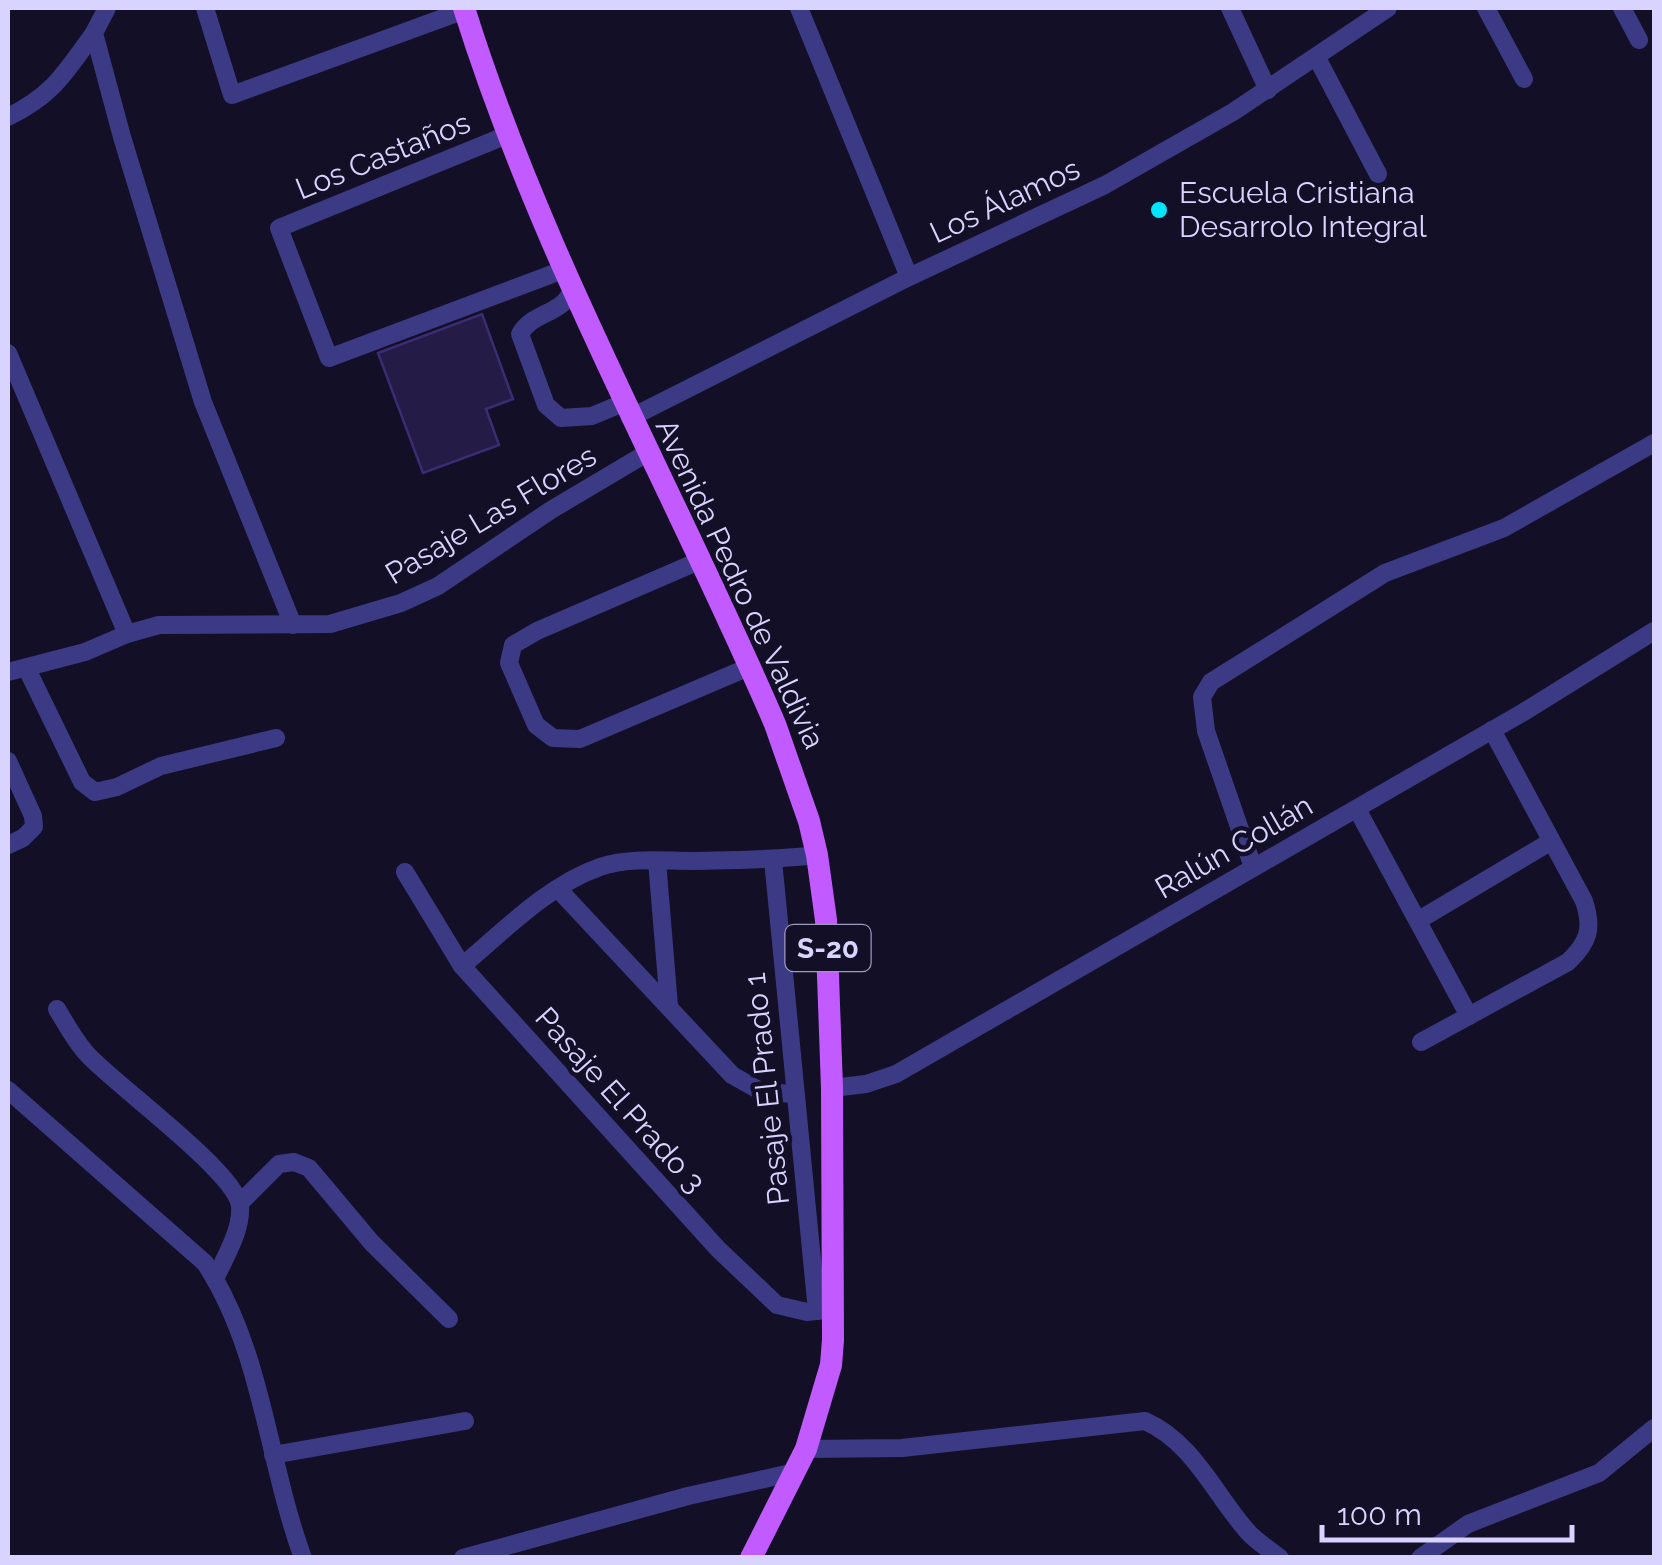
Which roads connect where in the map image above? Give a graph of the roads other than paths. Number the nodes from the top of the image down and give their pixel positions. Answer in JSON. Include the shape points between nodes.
{"nodes":[{"id":1,"x":108,"y":8,"type":"edge"},
{"id":2,"x":205,"y":8,"type":"edge"},
{"id":3,"x":799,"y":8,"type":"edge"},
{"id":4,"x":1230,"y":8,"type":"edge"},
{"id":5,"x":1388,"y":8,"type":"edge"},
{"id":6,"x":1486,"y":8,"type":"edge"},
{"id":7,"x":1622,"y":8,"type":"edge"},
{"id":8,"x":465,"y":9,"type":"edge"},
{"id":9,"x":94,"y":34,"type":"junction"},
{"id":10,"x":1639,"y":40,"type":"dead end"},
{"id":11,"x":1317,"y":58,"type":"junction"},
{"id":12,"x":1524,"y":79,"type":"dead end"},
{"id":13,"x":1268,"y":90,"type":"junction"},
{"id":14,"x":8,"y":118,"type":"edge"},
{"id":15,"x":506,"y":136,"type":"junction"},
{"id":16,"x":1378,"y":174,"type":"dead end"},
{"id":17,"x":909,"y":277,"type":"junction"},
{"id":18,"x":567,"y":280,"type":"junction"},
{"id":19,"x":8,"y":353,"type":"edge"},
{"id":20,"x":627,"y":410,"type":"junction"},
{"id":21,"x":1654,"y":444,"type":"edge"},
{"id":22,"x":647,"y":453,"type":"junction"},
{"id":23,"x":699,"y":562,"type":"junction"},
{"id":24,"x":293,"y":625,"type":"junction"},
{"id":25,"x":1654,"y":631,"type":"edge"},
{"id":26,"x":128,"y":634,"type":"junction"},
{"id":27,"x":749,"y":667,"type":"junction"},
{"id":28,"x":28,"y":669,"type":"junction"},
{"id":29,"x":8,"y":672,"type":"edge"},
{"id":30,"x":1492,"y":730,"type":"junction"},
{"id":31,"x":276,"y":738,"type":"dead end"},
{"id":32,"x":8,"y":761,"type":"edge"},
{"id":33,"x":1357,"y":808,"type":"junction"},
{"id":34,"x":1550,"y":842,"type":"junction"},
{"id":35,"x":8,"y":844,"type":"edge"},
{"id":36,"x":817,"y":855,"type":"junction"},
{"id":37,"x":774,"y":860,"type":"junction"},
{"id":38,"x":657,"y":861,"type":"junction"},
{"id":39,"x":1254,"y":868,"type":"junction"},
{"id":40,"x":405,"y":872,"type":"dead end"},
{"id":41,"x":559,"y":890,"type":"junction"},
{"id":42,"x":1418,"y":920,"type":"junction"},
{"id":43,"x":462,"y":966,"type":"junction"},
{"id":44,"x":669,"y":1006,"type":"junction"},
{"id":45,"x":57,"y":1008,"type":"dead end"},
{"id":46,"x":1469,"y":1016,"type":"junction"},
{"id":47,"x":1421,"y":1042,"type":"dead end"},
{"id":48,"x":832,"y":1088,"type":"junction"},
{"id":49,"x":8,"y":1090,"type":"edge"},
{"id":50,"x":794,"y":1094,"type":"junction"},
{"id":51,"x":240,"y":1203,"type":"junction"},
{"id":52,"x":215,"y":1279,"type":"junction"},
{"id":53,"x":825,"y":1310,"type":"junction"},
{"id":54,"x":449,"y":1319,"type":"dead end"},
{"id":55,"x":465,"y":1421,"type":"dead end"},
{"id":56,"x":1654,"y":1428,"type":"edge"},
{"id":57,"x":806,"y":1448,"type":"junction"},
{"id":58,"x":273,"y":1454,"type":"junction"},
{"id":59,"x":796,"y":1472,"type":"junction"},
{"id":60,"x":303,"y":1558,"type":"edge"},
{"id":61,"x":463,"y":1558,"type":"edge"},
{"id":62,"x":752,"y":1558,"type":"edge"},
{"id":63,"x":1280,"y":1558,"type":"edge"},
{"id":64,"x":1420,"y":1558,"type":"edge"}],
"edges":[{"from":1,"to":9,"type":"street"},
{"from":2,"to":8,"type":"street","via":[[232,95]]},
{"from":3,"to":17,"type":"street"},
{"from":4,"to":13,"type":"street"},
{"from":5,"to":11,"type":"street","name":"Los Álamos"},
{"from":6,"to":12,"type":"street"},
{"from":7,"to":10,"type":"street"},
{"from":8,"to":15,"type":"main road","name":"Avenida Pedro de Valdivia"},
{"from":9,"to":14,"type":"street","via":[[54,87]]},
{"from":9,"to":24,"type":"street","via":[[203,402]]},
{"from":11,"to":13,"type":"street","name":"Los Álamos"},
{"from":11,"to":16,"type":"street"},
{"from":13,"to":17,"type":"street","name":"Los Álamos","via":[[1105,185]]},
{"from":15,"to":18,"type":"main road","name":"Avenida Pedro de Valdivia"},
{"from":15,"to":18,"type":"street","name":"Los Castaños","via":[[280,228],[329,358]]},
{"from":17,"to":20,"type":"street","name":"Los Álamos"},
{"from":18,"to":20,"type":"main road","name":"Avenida Pedro de Valdivia"},
{"from":18,"to":20,"type":"street","name":"Los Álamos","via":[[566,303],[520,334],[546,405],[561,418]]},
{"from":19,"to":26,"type":"street"},
{"from":20,"to":22,"type":"main road","name":"Avenida Pedro de Valdivia"},
{"from":21,"to":39,"type":"street","via":[[1504,528],[1385,573],[1211,682],[1202,698],[1206,731]]},
{"from":22,"to":23,"type":"main road","name":"Avenida Pedro de Valdivia","number":"S-20"},
{"from":22,"to":24,"type":"street","name":"Pasaje Las Flores","via":[[438,586],[366,615]]},
{"from":23,"to":27,"type":"main road","name":"Avenida Pedro de Valdivia","number":"S-20"},
{"from":23,"to":27,"type":"street","via":[[522,638],[510,650],[510,663],[536,725],[567,740],[587,736]]},
{"from":24,"to":26,"type":"street","name":"Pasaje Las Flores","via":[[175,624]]},
{"from":25,"to":30,"type":"street","name":"Ralún Collán"},
{"from":26,"to":28,"type":"street","name":"Pasaje Las Flores"},
{"from":27,"to":36,"type":"main road","name":"Avenida Pedro de Valdivia","number":"S-20","via":[[787,754]]},
{"from":28,"to":29,"type":"street","name":"Pasaje Las Flores"},
{"from":28,"to":31,"type":"street","via":[[82,782],[95,792],[162,766]]},
{"from":30,"to":33,"type":"street","name":"Ralún Collán"},
{"from":30,"to":34,"type":"street"},
{"from":32,"to":35,"type":"street","via":[[34,816],[34,827]]},
{"from":33,"to":39,"type":"street","name":"Ralún Collán"},
{"from":33,"to":42,"type":"street"},
{"from":34,"to":42,"type":"street"},
{"from":34,"to":46,"type":"street","via":[[1591,922],[1583,948]]},
{"from":36,"to":37,"type":"street"},
{"from":36,"to":48,"type":"main road","name":"Avenida Pedro de Valdivia","number":"S-20"},
{"from":37,"to":38,"type":"street"},
{"from":37,"to":50,"type":"street","name":"Pasaje El Prado 1"},
{"from":38,"to":41,"type":"street","via":[[605,866]]},
{"from":38,"to":44,"type":"street"},
{"from":39,"to":48,"type":"street","name":"Ralún Collán","via":[[896,1074]]},
{"from":40,"to":43,"type":"street","name":"Pasaje El Prado 3"},
{"from":41,"to":43,"type":"street"},
{"from":41,"to":44,"type":"street"},
{"from":42,"to":46,"type":"street"},
{"from":43,"to":53,"type":"street","name":"Pasaje El Prado 3","via":[[768,1299],[786,1309]]},
{"from":44,"to":50,"type":"street","via":[[741,1082],[762,1092]]},
{"from":45,"to":51,"type":"street","via":[[87,1055],[205,1158]]},
{"from":46,"to":47,"type":"street"},
{"from":48,"to":53,"type":"main road","name":"Avenida Pedro de Valdivia","number":"S-20"},
{"from":49,"to":52,"type":"street","via":[[205,1263]]},
{"from":50,"to":53,"type":"street","name":"Pasaje El Prado 1"},
{"from":51,"to":52,"type":"street","via":[[238,1226]]},
{"from":51,"to":54,"type":"street","via":[[279,1164],[310,1168],[372,1243]]},
{"from":52,"to":58,"type":"street","via":[[255,1375]]},
{"from":53,"to":57,"type":"main road","name":"Avenida Pedro de Valdivia","number":"S-20","via":[[831,1365]]},
{"from":55,"to":58,"type":"street"},
{"from":56,"to":64,"type":"street","via":[[1599,1473],[1468,1524]]},
{"from":57,"to":59,"type":"main road","name":"Avenida Pedro de Valdivia","number":"S-20"},
{"from":57,"to":63,"type":"street","via":[[902,1448],[1145,1421],[1180,1444],[1250,1534]]},
{"from":58,"to":60,"type":"street"},
{"from":59,"to":61,"type":"street"},
{"from":59,"to":62,"type":"main road","name":"Avenida Pedro de Valdivia","number":"S-20"}]}
